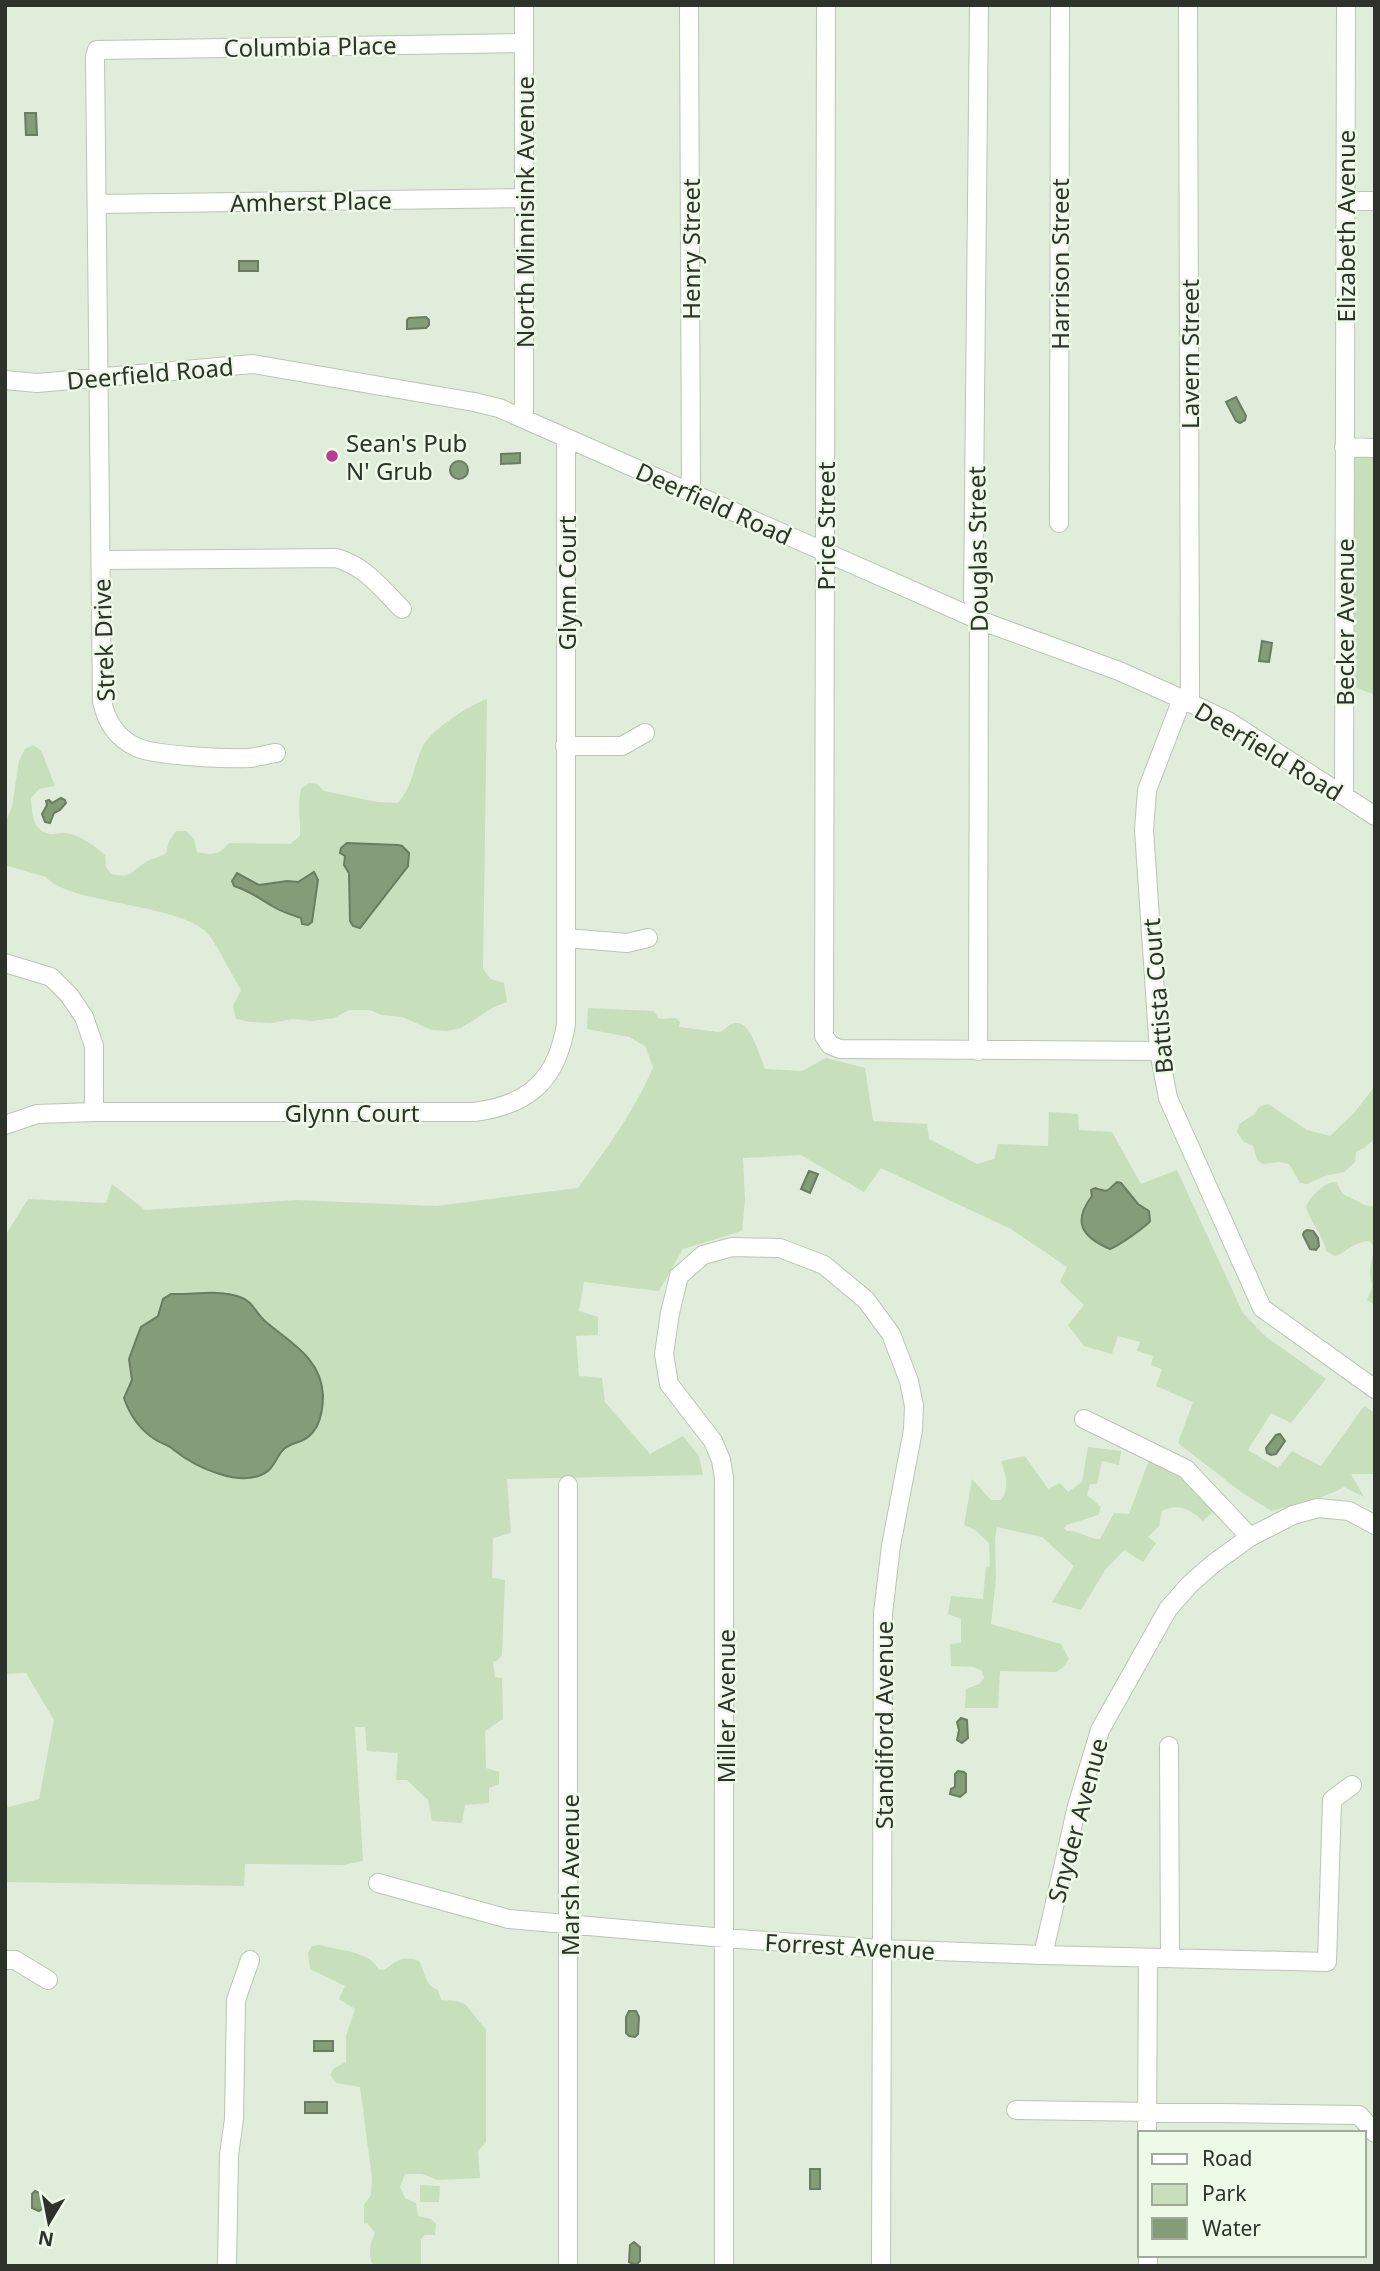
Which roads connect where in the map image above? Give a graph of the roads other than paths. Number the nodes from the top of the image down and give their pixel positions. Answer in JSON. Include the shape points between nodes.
{"nodes":[{"id":1,"x":524,"y":5,"type":"edge"},
{"id":2,"x":689,"y":5,"type":"edge"},
{"id":3,"x":826,"y":5,"type":"edge"},
{"id":4,"x":979,"y":5,"type":"edge"},
{"id":5,"x":1060,"y":5,"type":"edge"},
{"id":6,"x":1188,"y":5,"type":"edge"},
{"id":7,"x":1346,"y":5,"type":"edge"},
{"id":8,"x":524,"y":43,"type":"junction"},
{"id":9,"x":97,"y":50,"type":"joint"},
{"id":10,"x":525,"y":198,"type":"junction"},
{"id":11,"x":1346,"y":201,"type":"junction"},
{"id":12,"x":1375,"y":201,"type":"edge"},
{"id":13,"x":97,"y":204,"type":"junction"},
{"id":14,"x":98,"y":378,"type":"junction"},
{"id":15,"x":5,"y":380,"type":"edge"},
{"id":16,"x":524,"y":418,"type":"junction"},
{"id":17,"x":566,"y":438,"type":"junction"},
{"id":18,"x":1345,"y":447,"type":"junction"},
{"id":19,"x":1375,"y":448,"type":"edge"},
{"id":20,"x":691,"y":492,"type":"junction"},
{"id":21,"x":1059,"y":523,"type":"dead end"},
{"id":22,"x":825,"y":552,"type":"junction"},
{"id":23,"x":101,"y":560,"type":"junction"},
{"id":24,"x":402,"y":609,"type":"dead end"},
{"id":25,"x":979,"y":621,"type":"junction"},
{"id":26,"x":1186,"y":701,"type":"junction"},
{"id":27,"x":645,"y":733,"type":"dead end"},
{"id":28,"x":565,"y":746,"type":"junction"},
{"id":29,"x":276,"y":753,"type":"dead end"},
{"id":30,"x":1343,"y":796,"type":"junction"},
{"id":31,"x":1375,"y":816,"type":"edge"},
{"id":32,"x":648,"y":937,"type":"dead end"},
{"id":33,"x":566,"y":938,"type":"junction"},
{"id":34,"x":5,"y":963,"type":"edge"},
{"id":35,"x":978,"y":1051,"type":"junction"},
{"id":36,"x":1158,"y":1051,"type":"junction"},
{"id":37,"x":94,"y":1112,"type":"junction"},
{"id":38,"x":5,"y":1125,"type":"edge"},
{"id":39,"x":780,"y":1248,"type":"joint"},
{"id":40,"x":1375,"y":1390,"type":"edge"},
{"id":41,"x":1084,"y":1419,"type":"dead end"},
{"id":42,"x":568,"y":1485,"type":"dead end"},
{"id":43,"x":1375,"y":1525,"type":"edge"},
{"id":44,"x":1250,"y":1537,"type":"junction"},
{"id":45,"x":1169,"y":1746,"type":"dead end"},
{"id":46,"x":1352,"y":1785,"type":"dead end"},
{"id":47,"x":378,"y":1884,"type":"dead end"},
{"id":48,"x":569,"y":1925,"type":"junction"},
{"id":49,"x":725,"y":1938,"type":"junction"},
{"id":50,"x":882,"y":1949,"type":"junction"},
{"id":51,"x":1043,"y":1955,"type":"junction"},
{"id":52,"x":1148,"y":1958,"type":"junction"},
{"id":53,"x":1170,"y":1958,"type":"junction"},
{"id":54,"x":5,"y":1959,"type":"edge"},
{"id":55,"x":250,"y":1960,"type":"dead end"},
{"id":56,"x":48,"y":1980,"type":"dead end"},
{"id":57,"x":1016,"y":2110,"type":"dead end"},
{"id":58,"x":1147,"y":2112,"type":"junction"},
{"id":59,"x":1147,"y":2131,"type":"edge"},
{"id":60,"x":1375,"y":2133,"type":"edge"},
{"id":61,"x":227,"y":2266,"type":"edge"},
{"id":62,"x":568,"y":2266,"type":"edge"},
{"id":63,"x":724,"y":2266,"type":"edge"},
{"id":64,"x":881,"y":2266,"type":"edge"}],
"edges":[{"from":1,"to":8,"type":"street","name":"North Minnisink Avenue"},
{"from":2,"to":20,"type":"street","name":"Henry Street"},
{"from":3,"to":22,"type":"street","name":"Price Street"},
{"from":4,"to":25,"type":"street","name":"Douglas Street","via":[[973,600]]},
{"from":5,"to":21,"type":"street","name":"Harrison Street"},
{"from":6,"to":26,"type":"street","name":"Lavern Street"},
{"from":7,"to":11,"type":"street","name":"Elizabeth Avenue"},
{"from":8,"to":9,"type":"street","name":"Columbia Place"},
{"from":8,"to":10,"type":"street","name":"North Minnisink Avenue"},
{"from":9,"to":13,"type":"street","name":"Strek Drive"},
{"from":10,"to":13,"type":"street","name":"Amherst Place"},
{"from":10,"to":16,"type":"street","name":"North Minnisink Avenue"},
{"from":11,"to":12,"type":"street"},
{"from":11,"to":18,"type":"street","name":"Elizabeth Avenue"},
{"from":13,"to":14,"type":"street","name":"Strek Drive"},
{"from":14,"to":15,"type":"street","name":"Deerfield Road","via":[[37,383]]},
{"from":14,"to":16,"type":"street","name":"Deerfield Road","via":[[267,365],[474,402]]},
{"from":14,"to":23,"type":"street","name":"Strek Drive"},
{"from":16,"to":17,"type":"street","name":"Deerfield Road"},
{"from":17,"to":20,"type":"street","name":"Deerfield Road"},
{"from":17,"to":28,"type":"street","name":"Glynn Court"},
{"from":18,"to":19,"type":"street"},
{"from":18,"to":30,"type":"street","name":"Becker Avenue"},
{"from":20,"to":22,"type":"street","name":"Deerfield Road"},
{"from":22,"to":25,"type":"street","name":"Deerfield Road"},
{"from":22,"to":35,"type":"street","name":"Price Street","via":[[824,1037],[840,1049]]},
{"from":23,"to":24,"type":"street","via":[[336,558],[363,570]]},
{"from":23,"to":29,"type":"street","name":"Strek Drive","via":[[102,701],[118,734],[136,747],[156,753],[251,758]]},
{"from":25,"to":26,"type":"street","name":"Deerfield Road","via":[[1119,671]]},
{"from":25,"to":35,"type":"street","name":"Douglas Street"},
{"from":26,"to":30,"type":"street","name":"Deerfield Road","via":[[1228,722]]},
{"from":26,"to":36,"type":"street","name":"Battista Court","via":[[1147,790],[1144,830]]},
{"from":27,"to":28,"type":"street","via":[[622,746]]},
{"from":28,"to":33,"type":"street","name":"Glynn Court"},
{"from":30,"to":31,"type":"street","name":"Deerfield Road"},
{"from":32,"to":33,"type":"street","via":[[627,943]]},
{"from":33,"to":37,"type":"street","name":"Glynn Court","via":[[563,1042],[549,1073],[527,1096],[511,1104],[452,1112]]},
{"from":34,"to":37,"type":"street","via":[[51,977],[84,1017],[94,1046]]},
{"from":35,"to":36,"type":"street"},
{"from":36,"to":40,"type":"street","name":"Battista Court","via":[[1168,1098],[1262,1308]]},
{"from":37,"to":38,"type":"street","name":"Glynn Court","via":[[37,1114]]},
{"from":39,"to":49,"type":"street","name":"Miller Avenue","via":[[732,1247],[703,1255],[690,1265],[679,1276],[664,1354],[669,1384],[713,1441],[724,1478]]},
{"from":39,"to":50,"type":"street","name":"Standiford Avenue","via":[[824,1265],[866,1300],[902,1357],[914,1406],[883,1613]]},
{"from":41,"to":44,"type":"street","via":[[1186,1469]]},
{"from":42,"to":48,"type":"street","name":"Marsh Avenue"},
{"from":43,"to":44,"type":"street","name":"Snyder Avenue","via":[[1349,1511],[1318,1507]]},
{"from":44,"to":51,"type":"street","name":"Snyder Avenue","via":[[1213,1563],[1168,1609],[1100,1730],[1077,1806]]},
{"from":45,"to":53,"type":"street"},
{"from":46,"to":53,"type":"street","name":"Forrest Avenue","via":[[1332,1800],[1327,1962]]},
{"from":47,"to":48,"type":"street","name":"Forrest Avenue","via":[[509,1919]]},
{"from":48,"to":49,"type":"street","name":"Forrest Avenue"},
{"from":48,"to":62,"type":"street","name":"Marsh Avenue"},
{"from":49,"to":50,"type":"street","name":"Forrest Avenue"},
{"from":49,"to":63,"type":"street","name":"Miller Avenue"},
{"from":50,"to":51,"type":"street","name":"Forrest Avenue"},
{"from":50,"to":64,"type":"street","name":"Standiford Avenue"},
{"from":51,"to":52,"type":"street","name":"Forrest Avenue"},
{"from":52,"to":53,"type":"street","name":"Forrest Avenue"},
{"from":52,"to":58,"type":"street"},
{"from":54,"to":56,"type":"street"},
{"from":55,"to":61,"type":"street","via":[[236,2000]]},
{"from":57,"to":58,"type":"street"},
{"from":58,"to":59,"type":"street"},
{"from":58,"to":60,"type":"street","via":[[1359,2115]]}]}
